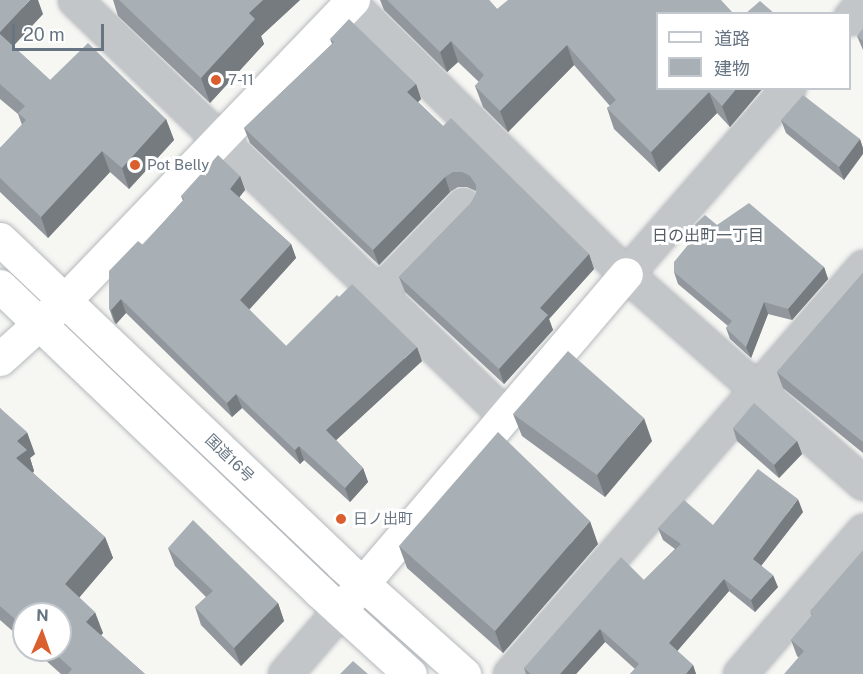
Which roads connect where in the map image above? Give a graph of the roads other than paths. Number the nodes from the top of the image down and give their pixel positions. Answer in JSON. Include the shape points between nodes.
{"nodes":[{"id":1,"x":75,"y":0,"type":"edge"},
{"id":2,"x":351,"y":2,"type":"edge"},
{"id":3,"x":863,"y":2,"type":"edge"},
{"id":4,"x":851,"y":16,"type":"edge"},
{"id":5,"x":786,"y":90,"type":"edge"},
{"id":6,"x":221,"y":138,"type":"junction"},
{"id":7,"x":463,"y":205,"type":"dead end"},
{"id":8,"x":0,"y":239,"type":"edge"},
{"id":9,"x":863,"y":267,"type":"edge"},
{"id":10,"x":626,"y":274,"type":"junction"},
{"id":11,"x":0,"y":286,"type":"edge"},
{"id":12,"x":379,"y":292,"type":"junction"},
{"id":13,"x":65,"y":300,"type":"junction"},
{"id":14,"x":40,"y":324,"type":"junction"},
{"id":15,"x":0,"y":359,"type":"edge"},
{"id":16,"x":757,"y":389,"type":"junction"},
{"id":17,"x":505,"y":415,"type":"junction"},
{"id":18,"x":863,"y":483,"type":"edge"},
{"id":19,"x":863,"y":531,"type":"edge"},
{"id":20,"x":363,"y":585,"type":"junction"},
{"id":21,"x":340,"y":610,"type":"junction"},
{"id":22,"x":285,"y":674,"type":"edge"},
{"id":23,"x":410,"y":674,"type":"edge"},
{"id":24,"x":464,"y":674,"type":"edge"},
{"id":25,"x":510,"y":674,"type":"edge"},
{"id":26,"x":740,"y":674,"type":"edge"}],
"edges":[{"from":1,"to":6,"type":"street"},
{"from":2,"to":6,"type":"main road"},
{"from":2,"to":10,"type":"street"},
{"from":3,"to":4,"type":"street"},
{"from":5,"to":10,"type":"street"},
{"from":6,"to":12,"type":"street"},
{"from":6,"to":13,"type":"main road"},
{"from":7,"to":12,"type":"street"},
{"from":8,"to":13,"type":"main road","name":"国道16号"},
{"from":9,"to":16,"type":"street"},
{"from":10,"to":16,"type":"street"},
{"from":10,"to":17,"type":"main road"},
{"from":11,"to":14,"type":"main road"},
{"from":12,"to":17,"type":"street"},
{"from":13,"to":14,"type":"main road"},
{"from":13,"to":20,"type":"main road","name":"国道16号"},
{"from":14,"to":15,"type":"main road"},
{"from":14,"to":21,"type":"main road"},
{"from":16,"to":18,"type":"street"},
{"from":16,"to":25,"type":"street"},
{"from":17,"to":20,"type":"main road"},
{"from":19,"to":26,"type":"street"},
{"from":20,"to":21,"type":"main road"},
{"from":20,"to":24,"type":"main road","name":"国道16号"},
{"from":21,"to":22,"type":"street"},
{"from":21,"to":23,"type":"main road"}]}
